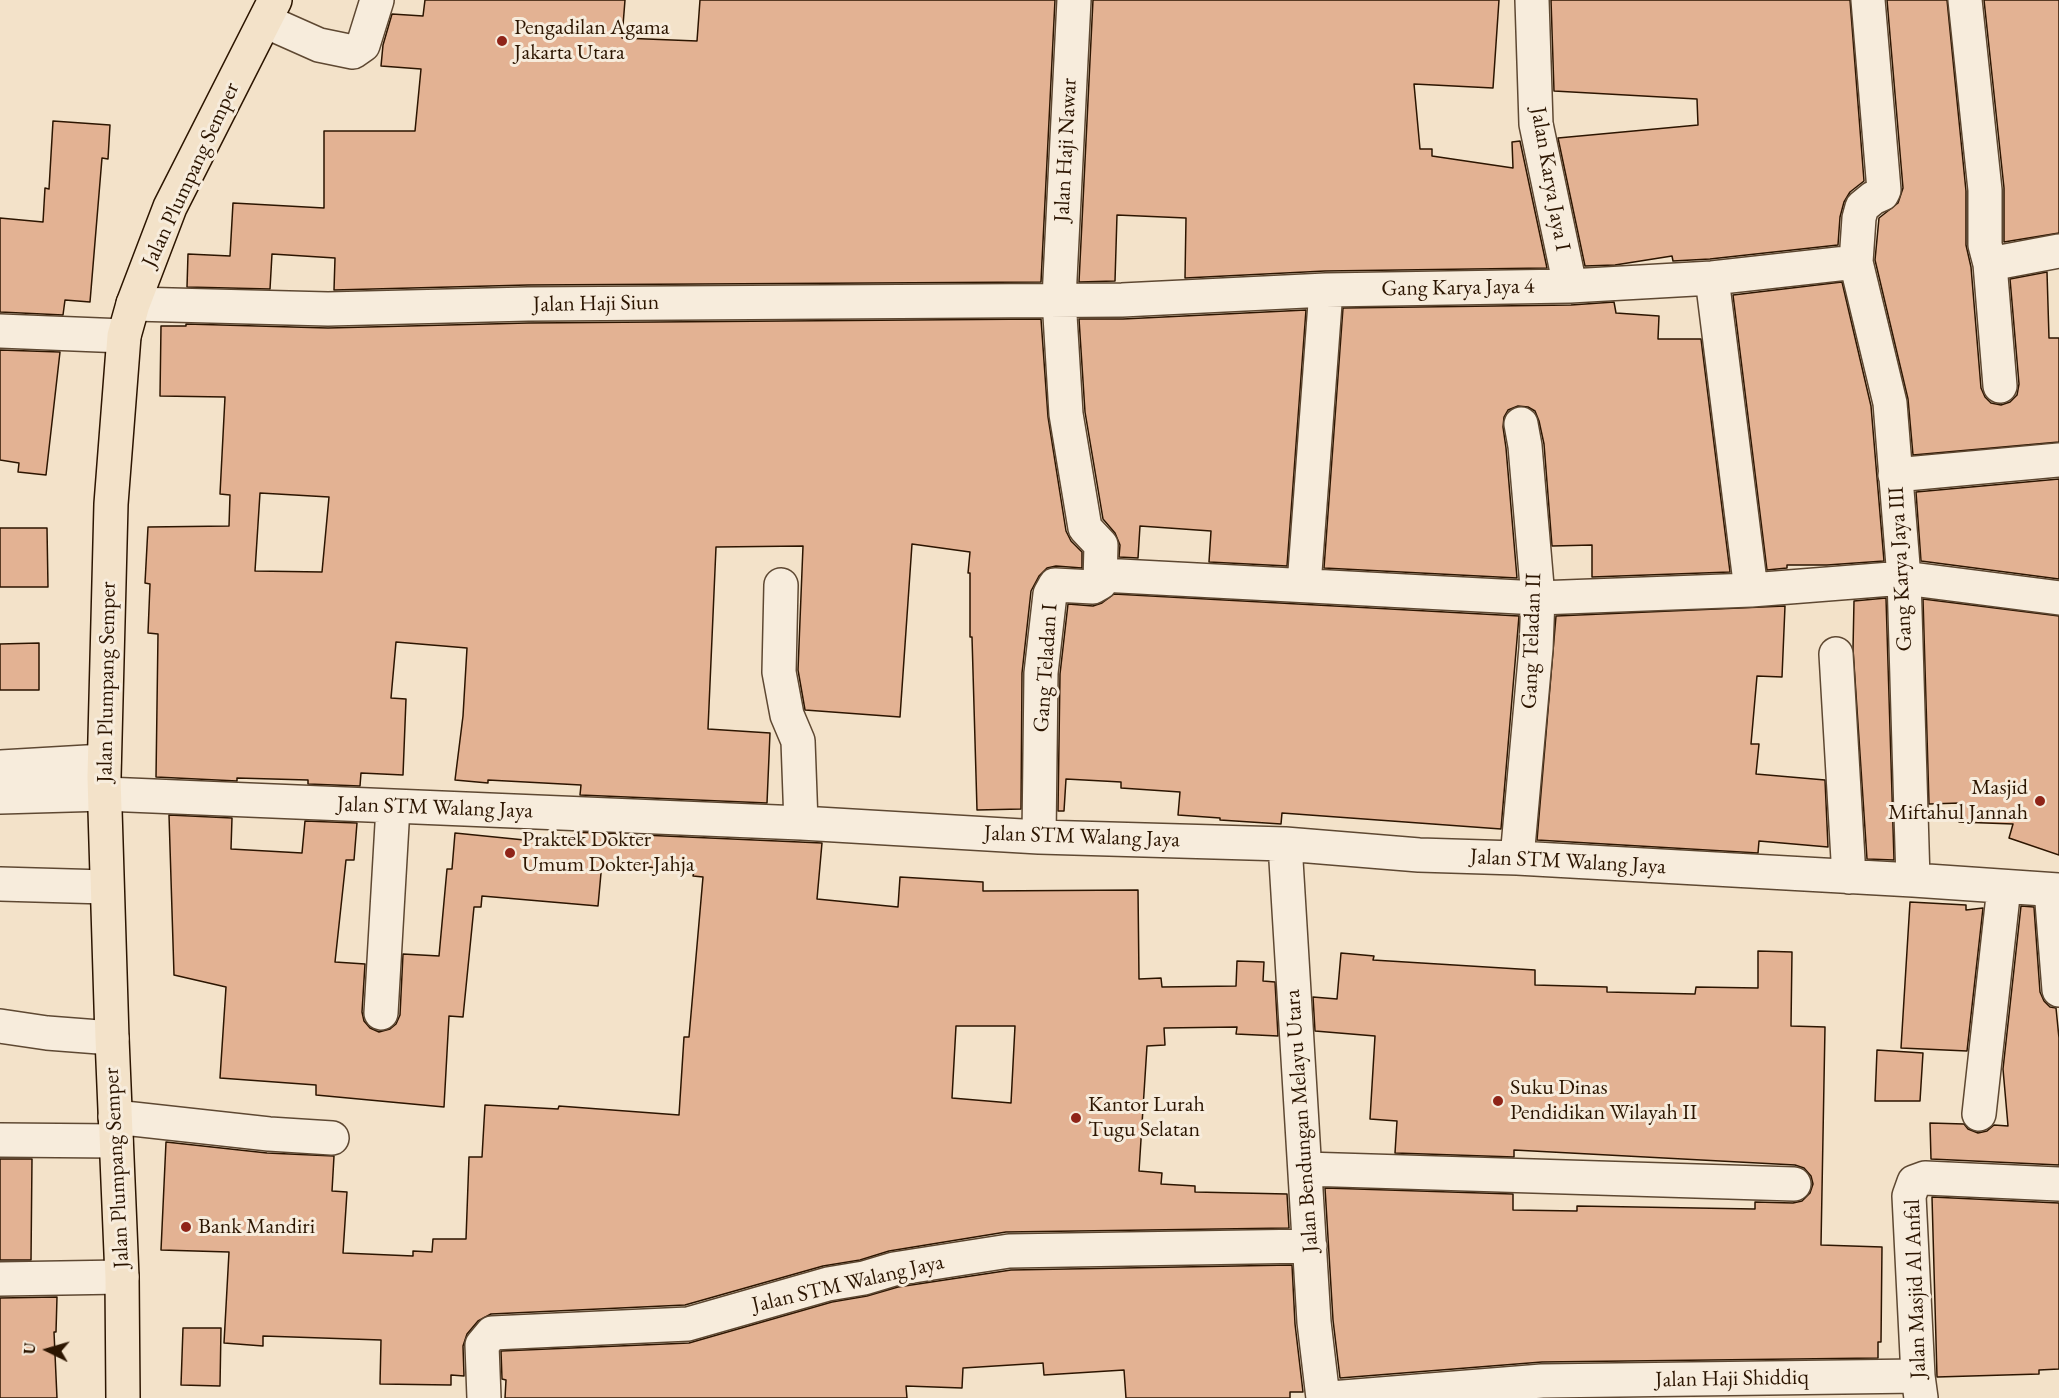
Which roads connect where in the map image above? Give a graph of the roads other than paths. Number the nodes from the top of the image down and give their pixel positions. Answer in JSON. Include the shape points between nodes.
{"nodes":[{"id":1,"x":377,"y":0,"type":"edge"},
{"id":2,"x":1074,"y":0,"type":"edge"},
{"id":3,"x":1532,"y":0,"type":"edge"},
{"id":4,"x":1868,"y":0,"type":"edge"},
{"id":5,"x":1965,"y":0,"type":"edge"},
{"id":6,"x":270,"y":10,"type":"edge"},
{"id":7,"x":2059,"y":251,"type":"edge"},
{"id":8,"x":1856,"y":262,"type":"junction"},
{"id":9,"x":1990,"y":264,"type":"junction"},
{"id":10,"x":1712,"y":278,"type":"junction"},
{"id":11,"x":1570,"y":286,"type":"junction"},
{"id":12,"x":1326,"y":290,"type":"junction"},
{"id":13,"x":1059,"y":299,"type":"junction"},
{"id":14,"x":133,"y":304,"type":"junction"},
{"id":15,"x":0,"y":331,"type":"edge"},
{"id":16,"x":124,"y":336,"type":"junction"},
{"id":17,"x":2000,"y":386,"type":"dead end"},
{"id":18,"x":1521,"y":424,"type":"dead end"},
{"id":19,"x":2059,"y":460,"type":"edge"},
{"id":20,"x":1895,"y":475,"type":"junction"},
{"id":21,"x":1101,"y":575,"type":"junction"},
{"id":22,"x":1904,"y":578,"type":"junction"},
{"id":23,"x":780,"y":585,"type":"dead end"},
{"id":24,"x":1304,"y":585,"type":"junction"},
{"id":25,"x":1751,"y":590,"type":"junction"},
{"id":26,"x":1538,"y":598,"type":"junction"},
{"id":27,"x":2059,"y":598,"type":"edge"},
{"id":28,"x":1836,"y":654,"type":"dead end"},
{"id":29,"x":104,"y":761,"type":"junction"},
{"id":30,"x":0,"y":767,"type":"edge"},
{"id":31,"x":105,"y":794,"type":"junction"},
{"id":32,"x":0,"y":797,"type":"edge"},
{"id":33,"x":393,"y":807,"type":"junction"},
{"id":34,"x":801,"y":823,"type":"junction"},
{"id":35,"x":1039,"y":837,"type":"junction"},
{"id":36,"x":1285,"y":844,"type":"junction"},
{"id":37,"x":1517,"y":858,"type":"junction"},
{"id":38,"x":1849,"y":877,"type":"junction"},
{"id":39,"x":1913,"y":880,"type":"junction"},
{"id":40,"x":0,"y":884,"type":"edge"},
{"id":41,"x":106,"y":887,"type":"junction"},
{"id":42,"x":2004,"y":887,"type":"junction"},
{"id":43,"x":2055,"y":890,"type":"edge"},
{"id":44,"x":2059,"y":990,"type":"edge"},
{"id":45,"x":381,"y":1013,"type":"dead end"},
{"id":46,"x":0,"y":1026,"type":"edge"},
{"id":47,"x":112,"y":1038,"type":"junction"},
{"id":48,"x":1979,"y":1114,"type":"dead end"},
{"id":49,"x":116,"y":1129,"type":"junction"},
{"id":50,"x":332,"y":1138,"type":"dead end"},
{"id":51,"x":0,"y":1140,"type":"edge"},
{"id":52,"x":1305,"y":1169,"type":"junction"},
{"id":53,"x":1794,"y":1184,"type":"dead end"},
{"id":54,"x":2059,"y":1184,"type":"edge"},
{"id":55,"x":1310,"y":1246,"type":"junction"},
{"id":56,"x":122,"y":1277,"type":"junction"},
{"id":57,"x":0,"y":1279,"type":"edge"},
{"id":58,"x":1919,"y":1387,"type":"edge"},
{"id":59,"x":123,"y":1398,"type":"edge"},
{"id":60,"x":484,"y":1398,"type":"edge"},
{"id":61,"x":1323,"y":1398,"type":"edge"},
{"id":62,"x":1331,"y":1398,"type":"edge"}],
"edges":[{"from":1,"to":6,"type":"street","via":[[363,45],[353,52],[319,45]]},
{"from":2,"to":13,"type":"street","name":"Jalan Haji Nawar"},
{"from":3,"to":11,"type":"street","name":"Jalan Karya Jaya I","via":[[1536,124]]},
{"from":4,"to":8,"type":"street","name":"Gang Karya Jaya III","via":[[1884,190],[1862,207]]},
{"from":5,"to":9,"type":"street","via":[[1985,190],[1985,245]]},
{"from":6,"to":14,"type":"main road","name":"Jalan Plumpang Semper","via":[[170,207]]},
{"from":7,"to":9,"type":"street"},
{"from":8,"to":10,"type":"street","name":"Gang Karya Jaya 4"},
{"from":8,"to":20,"type":"street","name":"Gang Karya Jaya III","via":[[1890,403]]},
{"from":9,"to":17,"type":"street"},
{"from":10,"to":11,"type":"street","name":"Gang Karya Jaya 4"},
{"from":10,"to":25,"type":"street"},
{"from":11,"to":12,"type":"street","name":"Gang Karya Jaya 4"},
{"from":12,"to":13,"type":"street","name":"Gang Karya Jaya 4","via":[[1122,300]]},
{"from":12,"to":24,"type":"street"},
{"from":13,"to":14,"type":"street","name":"Jalan Haji Siun","via":[[328,309]]},
{"from":13,"to":21,"type":"street","via":[[1066,414],[1085,528],[1101,545]]},
{"from":14,"to":16,"type":"main road","name":"Jalan Plumpang Semper"},
{"from":15,"to":16,"type":"street"},
{"from":16,"to":29,"type":"main road","name":"Jalan Plumpang Semper","via":[[111,504]]},
{"from":18,"to":26,"type":"street","name":"Gang Teladan II"},
{"from":19,"to":20,"type":"street"},
{"from":20,"to":22,"type":"street","name":"Gang Karya Jaya III"},
{"from":21,"to":24,"type":"street"},
{"from":21,"to":35,"type":"street","name":"Gang Teladan I","via":[[1100,583],[1093,587],[1055,585],[1050,594],[1041,674]]},
{"from":22,"to":25,"type":"street"},
{"from":22,"to":27,"type":"street"},
{"from":22,"to":39,"type":"street","name":"Gang Karya Jaya III"},
{"from":23,"to":34,"type":"street","via":[[779,672],[787,716],[798,741]]},
{"from":24,"to":26,"type":"street"},
{"from":25,"to":26,"type":"street"},
{"from":26,"to":37,"type":"street","name":"Gang Teladan II"},
{"from":28,"to":38,"type":"street"},
{"from":29,"to":30,"type":"street"},
{"from":29,"to":31,"type":"main road","name":"Jalan Plumpang Semper"},
{"from":31,"to":32,"type":"street","name":"Jalan STM Walang Jaya"},
{"from":31,"to":33,"type":"street","name":"Jalan STM Walang Jaya"},
{"from":31,"to":41,"type":"main road","name":"Jalan Plumpang Semper"},
{"from":33,"to":34,"type":"street","name":"Jalan STM Walang Jaya"},
{"from":33,"to":45,"type":"street"},
{"from":34,"to":35,"type":"street","name":"Jalan STM Walang Jaya"},
{"from":35,"to":36,"type":"street","name":"Jalan STM Walang Jaya"},
{"from":36,"to":37,"type":"street","name":"Jalan STM Walang Jaya"},
{"from":36,"to":52,"type":"street","name":"Jalan Bendungan Melayu Utara"},
{"from":37,"to":38,"type":"street","name":"Jalan STM Walang Jaya"},
{"from":38,"to":39,"type":"street","name":"Jalan STM Walang Jaya"},
{"from":39,"to":42,"type":"street","name":"Jalan STM Walang Jaya"},
{"from":40,"to":41,"type":"street"},
{"from":41,"to":47,"type":"main road","name":"Jalan Plumpang Semper"},
{"from":42,"to":43,"type":"street","name":"Jalan STM Walang Jaya"},
{"from":42,"to":48,"type":"street"},
{"from":43,"to":44,"type":"street"},
{"from":46,"to":47,"type":"street"},
{"from":47,"to":49,"type":"main road","name":"Jalan Plumpang Semper"},
{"from":49,"to":50,"type":"street"},
{"from":49,"to":51,"type":"street"},
{"from":49,"to":56,"type":"main road","name":"Jalan Plumpang Semper"},
{"from":52,"to":53,"type":"street"},
{"from":52,"to":55,"type":"street","name":"Jalan Bendungan Melayu Utara"},
{"from":54,"to":58,"type":"street","name":"Jalan Masjid Al Anfal","via":[[1925,1178],[1914,1182],[1909,1196]]},
{"from":55,"to":60,"type":"street","name":"Jalan STM Walang Jaya","via":[[1009,1251],[828,1284],[688,1324],[492,1333],[482,1345]]},
{"from":55,"to":61,"type":"street","name":"Jalan Bendungan Melayu Utara"},
{"from":56,"to":57,"type":"street"},
{"from":56,"to":59,"type":"main road","name":"Jalan Plumpang Semper"},
{"from":58,"to":62,"type":"street","name":"Jalan Haji Shiddiq","via":[[1542,1381]]}]}
